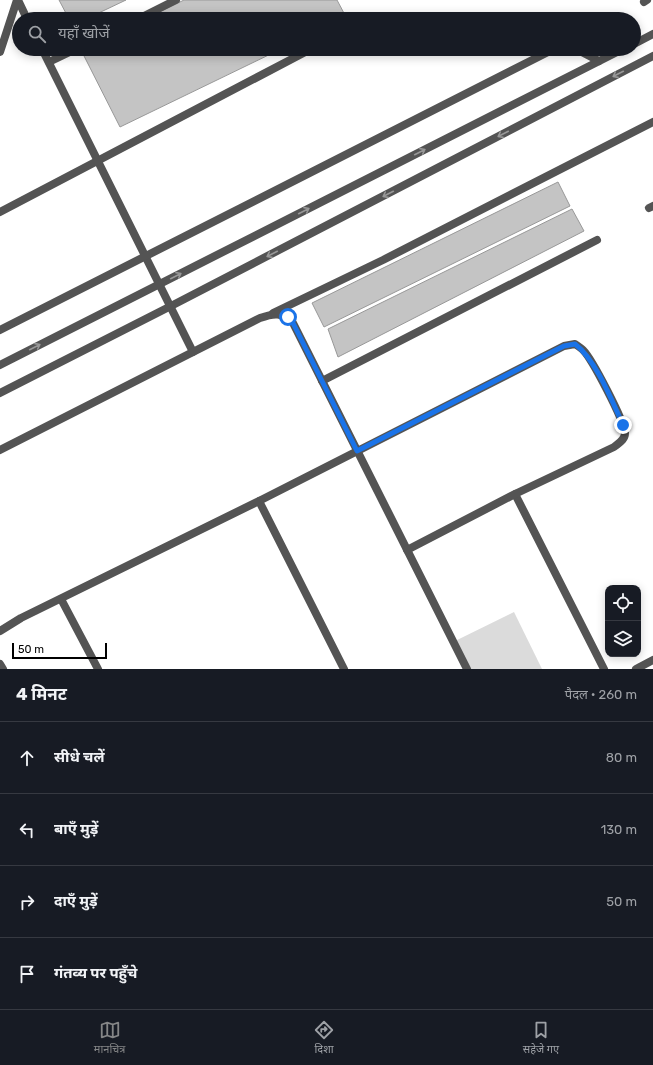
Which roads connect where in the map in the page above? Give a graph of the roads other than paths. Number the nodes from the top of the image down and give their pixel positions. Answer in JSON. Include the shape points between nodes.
{"nodes":[{"id":1,"x":17,"y":0,"type":"edge"},
{"id":2,"x":176,"y":0,"type":"edge"},
{"id":3,"x":13,"y":12,"type":"edge"},
{"id":4,"x":23,"y":12,"type":"edge"},
{"id":5,"x":152,"y":12,"type":"edge"},
{"id":6,"x":12,"y":15,"type":"edge"},
{"id":7,"x":653,"y":34,"type":"edge"},
{"id":8,"x":641,"y":40,"type":"edge"},
{"id":9,"x":0,"y":52,"type":"edge"},
{"id":10,"x":46,"y":56,"type":"edge"},
{"id":11,"x":61,"y":56,"type":"edge"},
{"id":12,"x":298,"y":56,"type":"edge"},
{"id":13,"x":540,"y":56,"type":"edge"},
{"id":14,"x":589,"y":56,"type":"edge"},
{"id":15,"x":609,"y":56,"type":"edge"},
{"id":16,"x":653,"y":56,"type":"edge"},
{"id":17,"x":599,"y":61,"type":"junction"},
{"id":18,"x":49,"y":62,"type":"junction"},
{"id":19,"x":653,"y":122,"type":"edge"},
{"id":20,"x":97,"y":160,"type":"junction"},
{"id":21,"x":0,"y":212,"type":"edge"},
{"id":22,"x":597,"y":240,"type":"dead end"},
{"id":23,"x":145,"y":257,"type":"junction"},
{"id":24,"x":160,"y":284,"type":"junction"},
{"id":25,"x":171,"y":306,"type":"junction"},
{"id":26,"x":273,"y":313,"type":"junction"},
{"id":27,"x":0,"y":330,"type":"edge"},
{"id":28,"x":193,"y":352,"type":"junction"},
{"id":29,"x":0,"y":365,"type":"edge"},
{"id":30,"x":322,"y":381,"type":"junction"},
{"id":31,"x":0,"y":393,"type":"edge"},
{"id":32,"x":0,"y":450,"type":"edge"},
{"id":33,"x":357,"y":451,"type":"junction"},
{"id":34,"x":515,"y":494,"type":"junction"},
{"id":35,"x":259,"y":501,"type":"junction"},
{"id":36,"x":407,"y":550,"type":"junction"},
{"id":37,"x":61,"y":599,"type":"junction"},
{"id":38,"x":0,"y":631,"type":"edge"},
{"id":39,"x":653,"y":660,"type":"edge"},
{"id":40,"x":0,"y":664,"type":"edge"},
{"id":41,"x":3,"y":669,"type":"edge"},
{"id":42,"x":98,"y":669,"type":"edge"},
{"id":43,"x":344,"y":669,"type":"edge"},
{"id":44,"x":467,"y":669,"type":"edge"},
{"id":45,"x":604,"y":669,"type":"edge"},
{"id":46,"x":636,"y":669,"type":"edge"}],
"edges":[{"from":1,"to":3,"type":"street"},
{"from":1,"to":4,"type":"street"},
{"from":2,"to":5,"type":"street"},
{"from":6,"to":9,"type":"street"},
{"from":7,"to":8,"type":"street"},
{"from":10,"to":18,"type":"street"},
{"from":11,"to":18,"type":"street"},
{"from":12,"to":20,"type":"street"},
{"from":13,"to":23,"type":"street"},
{"from":14,"to":17,"type":"street"},
{"from":15,"to":17,"type":"street"},
{"from":16,"to":25,"type":"street","one_way":true},
{"from":24,"to":17,"type":"street","one_way":true},
{"from":18,"to":20,"type":"street"},
{"from":19,"to":26,"type":"street","via":[[384,260]]},
{"from":20,"to":21,"type":"street"},
{"from":20,"to":23,"type":"street"},
{"from":22,"to":30,"type":"street"},
{"from":23,"to":24,"type":"street"},
{"from":23,"to":27,"type":"street"},
{"from":24,"to":25,"type":"street"},
{"from":29,"to":24,"type":"street","one_way":true},
{"from":25,"to":28,"type":"street"},
{"from":25,"to":31,"type":"street"},
{"from":26,"to":28,"type":"street"},
{"from":26,"to":30,"type":"street","via":[[288,317],[293,323]]},
{"from":28,"to":32,"type":"street"},
{"from":30,"to":33,"type":"street"},
{"from":33,"to":34,"type":"street","via":[[558,349],[575,344],[584,350],[604,384],[623,425],[623,440],[614,447]]},
{"from":33,"to":35,"type":"street"},
{"from":33,"to":36,"type":"street"},
{"from":34,"to":36,"type":"street"},
{"from":34,"to":45,"type":"street"},
{"from":35,"to":37,"type":"street"},
{"from":35,"to":43,"type":"street"},
{"from":36,"to":44,"type":"street"},
{"from":37,"to":38,"type":"street"},
{"from":37,"to":42,"type":"street"},
{"from":39,"to":46,"type":"street"},
{"from":40,"to":41,"type":"street"}]}
